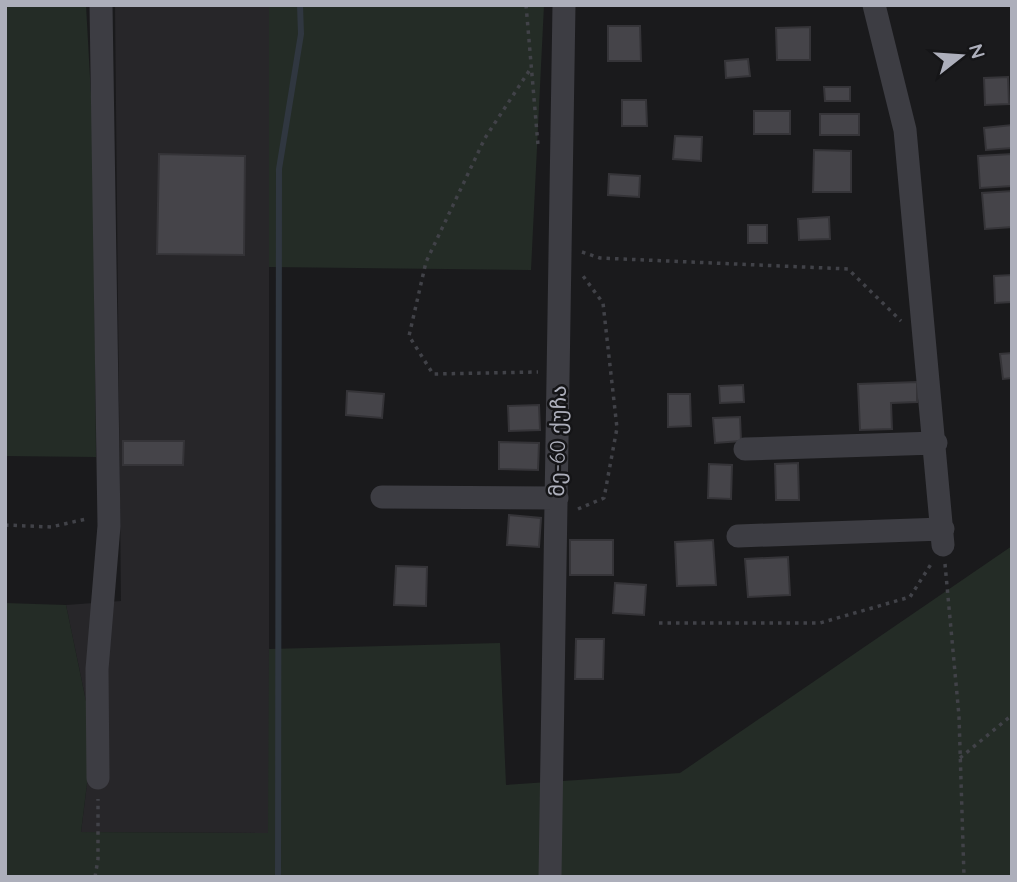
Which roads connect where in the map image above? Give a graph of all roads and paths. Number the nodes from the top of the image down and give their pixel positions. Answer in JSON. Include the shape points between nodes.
{"nodes":[{"id":1,"x":101,"y":5,"type":"edge"},
{"id":2,"x":564,"y":5,"type":"edge"},
{"id":3,"x":874,"y":5,"type":"edge"},
{"id":4,"x":530,"y":69,"type":"dead end"},
{"id":5,"x":560,"y":245,"type":"junction"},
{"id":6,"x":582,"y":274,"type":"dead end"},
{"id":7,"x":925,"y":323,"type":"junction"},
{"id":8,"x":559,"y":372,"type":"junction"},
{"id":9,"x":936,"y":443,"type":"junction"},
{"id":10,"x":745,"y":449,"type":"dead end"},
{"id":11,"x":382,"y":497,"type":"dead end"},
{"id":12,"x":557,"y":508,"type":"junction"},
{"id":13,"x":109,"y":514,"type":"junction"},
{"id":14,"x":5,"y":526,"type":"edge"},
{"id":15,"x":738,"y":536,"type":"dead end"},
{"id":16,"x":943,"y":537,"type":"junction"},
{"id":17,"x":659,"y":623,"type":"dead end"},
{"id":18,"x":1012,"y":715,"type":"edge"},
{"id":19,"x":960,"y":758,"type":"junction"},
{"id":20,"x":98,"y":778,"type":"joint"},
{"id":21,"x":94,"y":877,"type":"edge"},
{"id":22,"x":550,"y":877,"type":"edge"},
{"id":23,"x":964,"y":877,"type":"edge"}],
"edges":[{"from":1,"to":13,"type":"street"},
{"from":2,"to":5,"type":"street","name":"მე-60 ქუჩა"},
{"from":3,"to":7,"type":"street","via":[[905,130]]},
{"from":4,"to":8,"type":"path","via":[[485,138],[426,262],[409,336],[433,374]]},
{"from":5,"to":7,"type":"path","via":[[600,258],[848,269],[899,321]]},
{"from":5,"to":8,"type":"street","name":"მე-60 ქუჩა"},
{"from":6,"to":12,"type":"path","via":[[603,303],[617,429],[604,498]]},
{"from":7,"to":9,"type":"street"},
{"from":8,"to":12,"type":"street","name":"მე-60 ქუჩა"},
{"from":9,"to":10,"type":"street"},
{"from":9,"to":16,"type":"street"},
{"from":11,"to":12,"type":"street"},
{"from":12,"to":22,"type":"street","name":"მე-60 ქუჩა"},
{"from":13,"to":14,"type":"path","via":[[51,527]]},
{"from":13,"to":20,"type":"street","via":[[97,669]]},
{"from":15,"to":16,"type":"street"},
{"from":16,"to":17,"type":"path","via":[[910,597],[820,623]]},
{"from":16,"to":19,"type":"path"},
{"from":18,"to":19,"type":"path"},
{"from":19,"to":23,"type":"path"},
{"from":20,"to":21,"type":"path","via":[[99,859]]}]}
